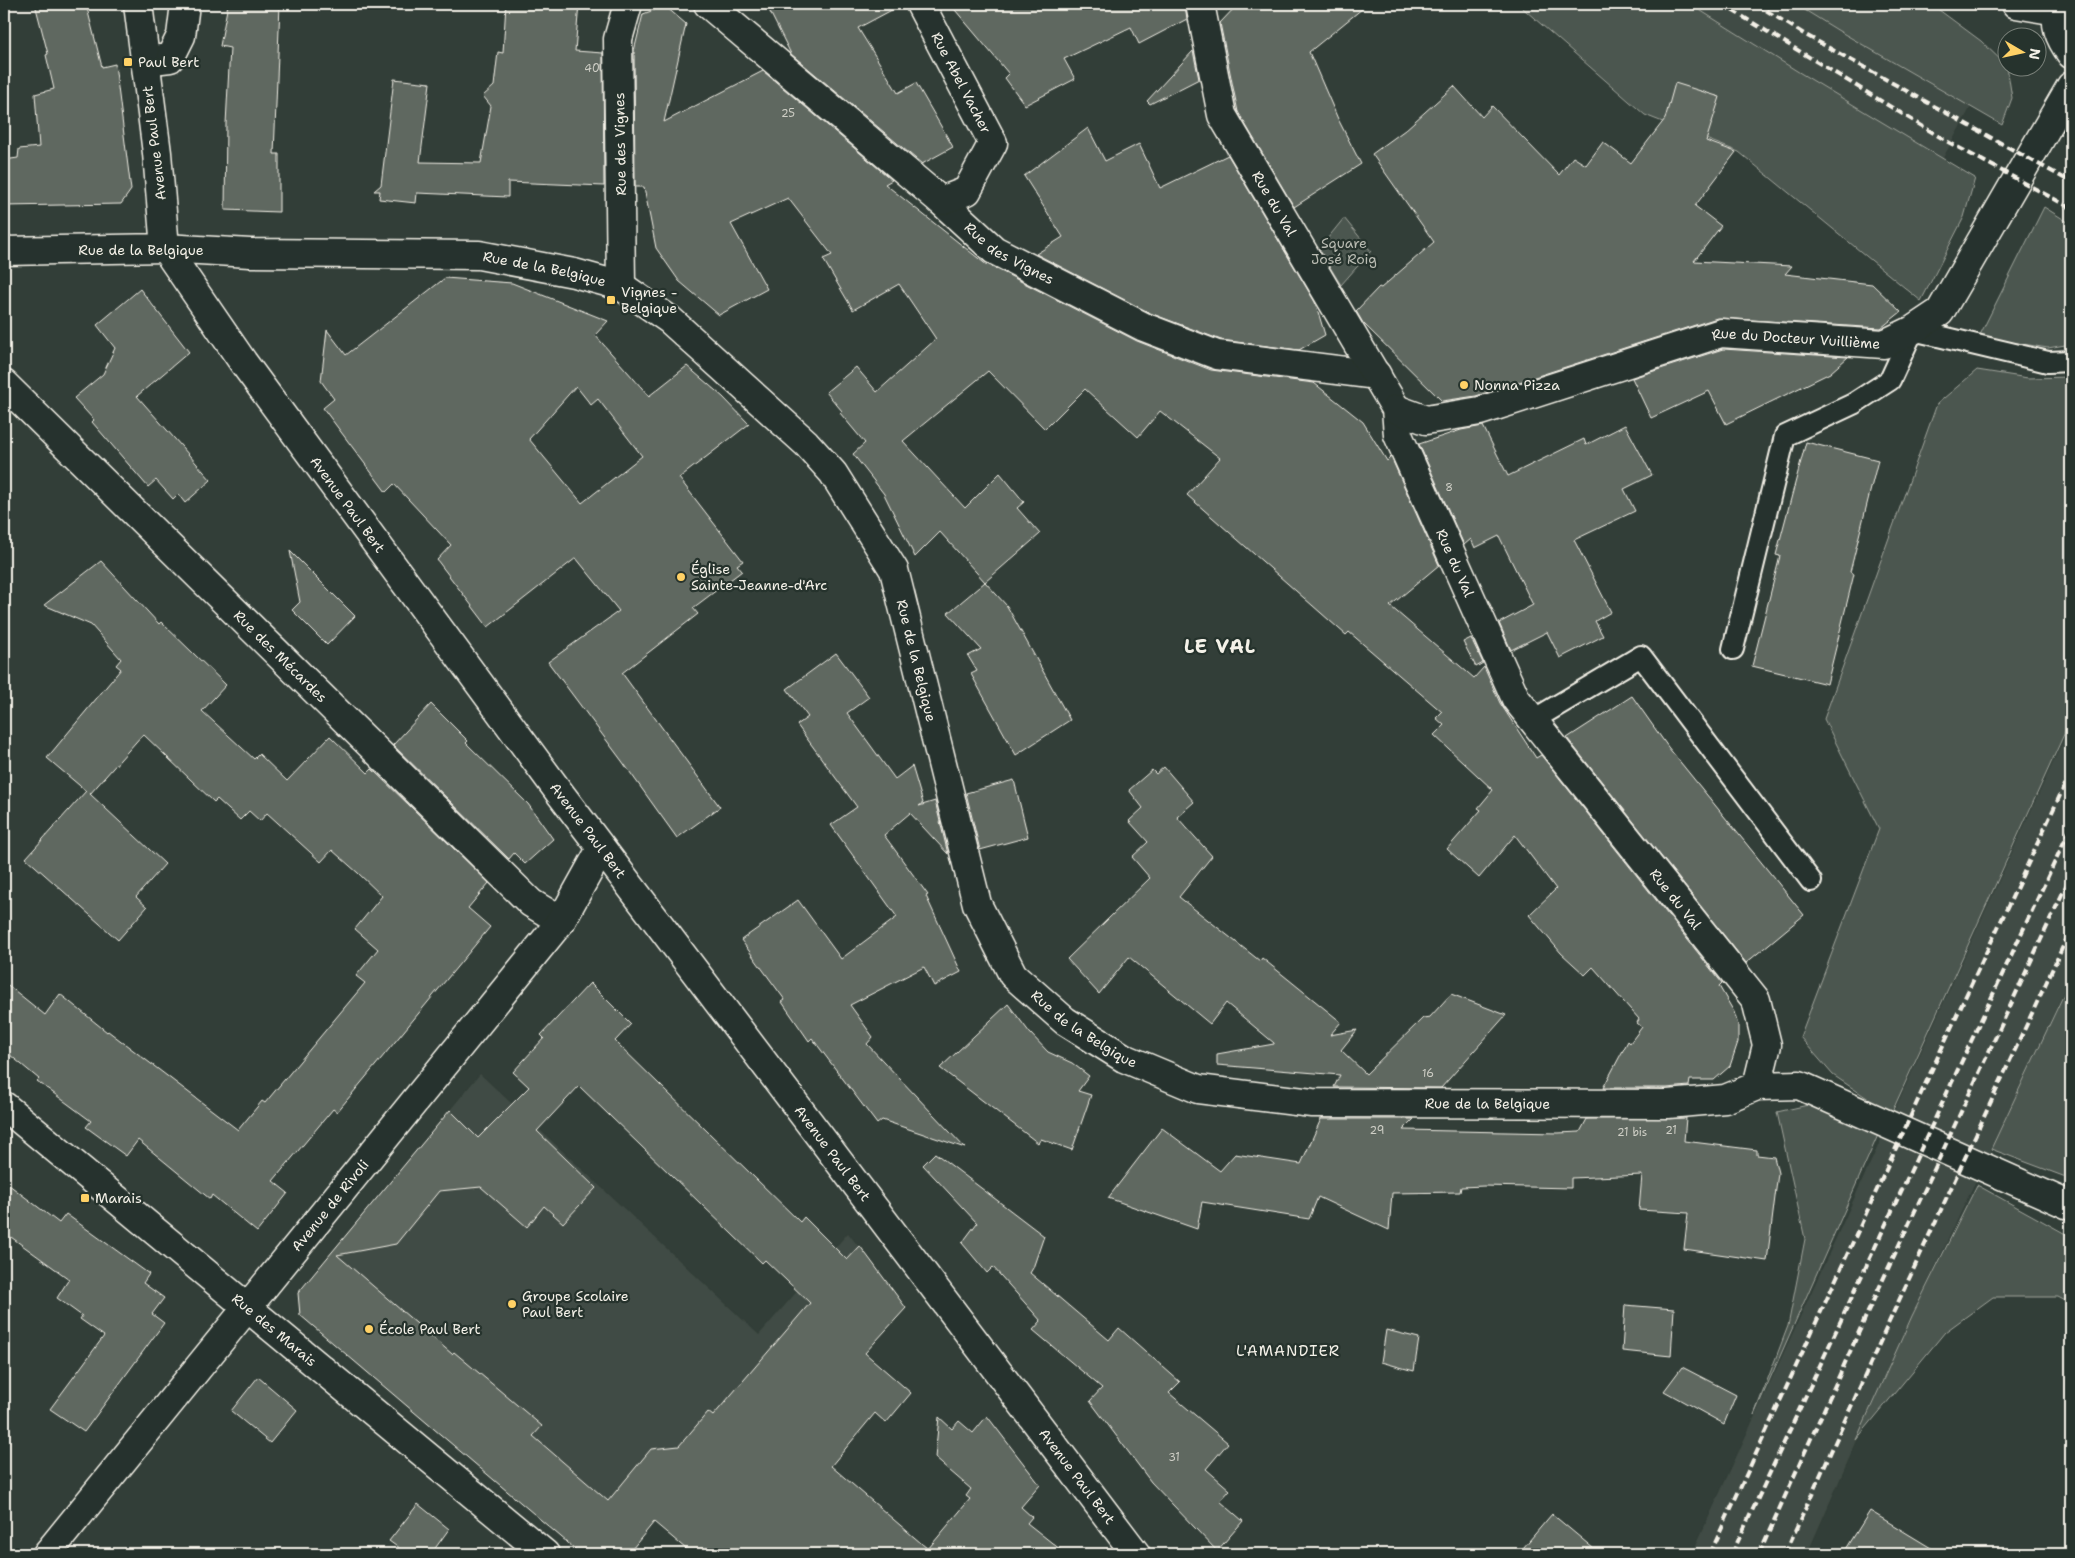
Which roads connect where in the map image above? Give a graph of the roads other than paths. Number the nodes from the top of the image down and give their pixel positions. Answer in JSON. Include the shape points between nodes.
{"nodes":[{"id":1,"x":138,"y":4,"type":"edge"},
{"id":2,"x":185,"y":4,"type":"edge"},
{"id":3,"x":628,"y":4,"type":"edge"},
{"id":4,"x":708,"y":4,"type":"edge"},
{"id":5,"x":920,"y":4,"type":"edge"},
{"id":6,"x":1200,"y":4,"type":"edge"},
{"id":7,"x":2016,"y":4,"type":"edge"},
{"id":8,"x":2059,"y":7,"type":"edge"},
{"id":9,"x":2071,"y":54,"type":"edge"},
{"id":10,"x":144,"y":61,"type":"junction"},
{"id":11,"x":2071,"y":86,"type":"edge"},
{"id":12,"x":941,"y":201,"type":"junction"},
{"id":13,"x":165,"y":248,"type":"junction"},
{"id":14,"x":4,"y":251,"type":"edge"},
{"id":15,"x":621,"y":286,"type":"junction"},
{"id":16,"x":1913,"y":330,"type":"junction"},
{"id":17,"x":2071,"y":361,"type":"edge"},
{"id":18,"x":1377,"y":376,"type":"junction"},
{"id":19,"x":4,"y":384,"type":"edge"},
{"id":20,"x":1396,"y":409,"type":"junction"},
{"id":21,"x":1733,"y":649,"type":"dead end"},
{"id":22,"x":1533,"y":720,"type":"junction"},
{"id":23,"x":601,"y":849,"type":"junction"},
{"id":24,"x":1811,"y":882,"type":"dead end"},
{"id":25,"x":560,"y":921,"type":"junction"},
{"id":26,"x":1757,"y":1086,"type":"junction"},
{"id":27,"x":4,"y":1106,"type":"edge"},
{"id":28,"x":2071,"y":1206,"type":"edge"},
{"id":29,"x":249,"y":1307,"type":"junction"},
{"id":30,"x":47,"y":1554,"type":"edge"},
{"id":31,"x":545,"y":1554,"type":"edge"},
{"id":32,"x":1136,"y":1554,"type":"edge"}],
"edges":[{"from":1,"to":10,"type":"street","name":"Avenue Paul Bert"},
{"from":2,"to":10,"type":"street","via":[[181,36],[170,58]]},
{"from":3,"to":15,"type":"street","name":"Rue des Vignes","via":[[618,39]]},
{"from":4,"to":12,"type":"street","name":"Rue des Vignes"},
{"from":5,"to":12,"type":"street","name":"Rue Abel Vacher","via":[[993,143],[967,191]]},
{"from":6,"to":18,"type":"street","name":"Rue du Val","via":[[1222,115]]},
{"from":7,"to":8,"type":"street"},
{"from":8,"to":9,"type":"street","via":[[2056,23],[2060,39]]},
{"from":10,"to":13,"type":"street","name":"Avenue Paul Bert","via":[[157,153]]},
{"from":11,"to":16,"type":"street","name":"Rue du Docteur Vuillième","via":[[1940,312]]},
{"from":12,"to":18,"type":"street","name":"Rue des Vignes","via":[[994,250],[1144,328],[1216,354]]},
{"from":13,"to":14,"type":"street","name":"Rue de la Belgique"},
{"from":13,"to":15,"type":"street","name":"Rue de la Belgique","via":[[250,253],[479,254]]},
{"from":13,"to":23,"type":"street","name":"Avenue Paul Bert","via":[[237,354]]},
{"from":15,"to":26,"type":"street","name":"Rue de la Belgique","via":[[670,320],[806,443],[833,472],[894,570],[977,904],[1013,975],[1065,1021],[1124,1058],[1198,1089],[1312,1103],[1668,1104],[1725,1099]]},
{"from":16,"to":17,"type":"lane","via":[[2048,362]]},
{"from":16,"to":20,"type":"street","name":"Rue du Docteur Vuillième","via":[[1884,344],[1721,333],[1480,411],[1426,420]]},
{"from":16,"to":21,"type":"lane","via":[[1890,380],[1853,404],[1785,436]]},
{"from":18,"to":20,"type":"street","name":"Rue du Val"},
{"from":19,"to":25,"type":"street","name":"Rue des Mécardes","via":[[531,903]]},
{"from":20,"to":22,"type":"street","name":"Rue du Val","via":[[1398,435],[1516,700]]},
{"from":22,"to":24,"type":"lane","via":[[1640,656]]},
{"from":22,"to":26,"type":"street","name":"Rue du Val","via":[[1756,1000],[1767,1045]]},
{"from":23,"to":25,"type":"street","name":"Avenue de Rivoli"},
{"from":23,"to":32,"type":"street","name":"Avenue Paul Bert"},
{"from":25,"to":29,"type":"street","name":"Avenue de Rivoli"},
{"from":26,"to":28,"type":"street","name":"Rue de la Belgique","via":[[1799,1084]]},
{"from":27,"to":29,"type":"street","name":"Rue des Marais"},
{"from":29,"to":30,"type":"street","name":"Avenue de Rivoli"},
{"from":29,"to":31,"type":"street","name":"Rue des Marais"}]}
